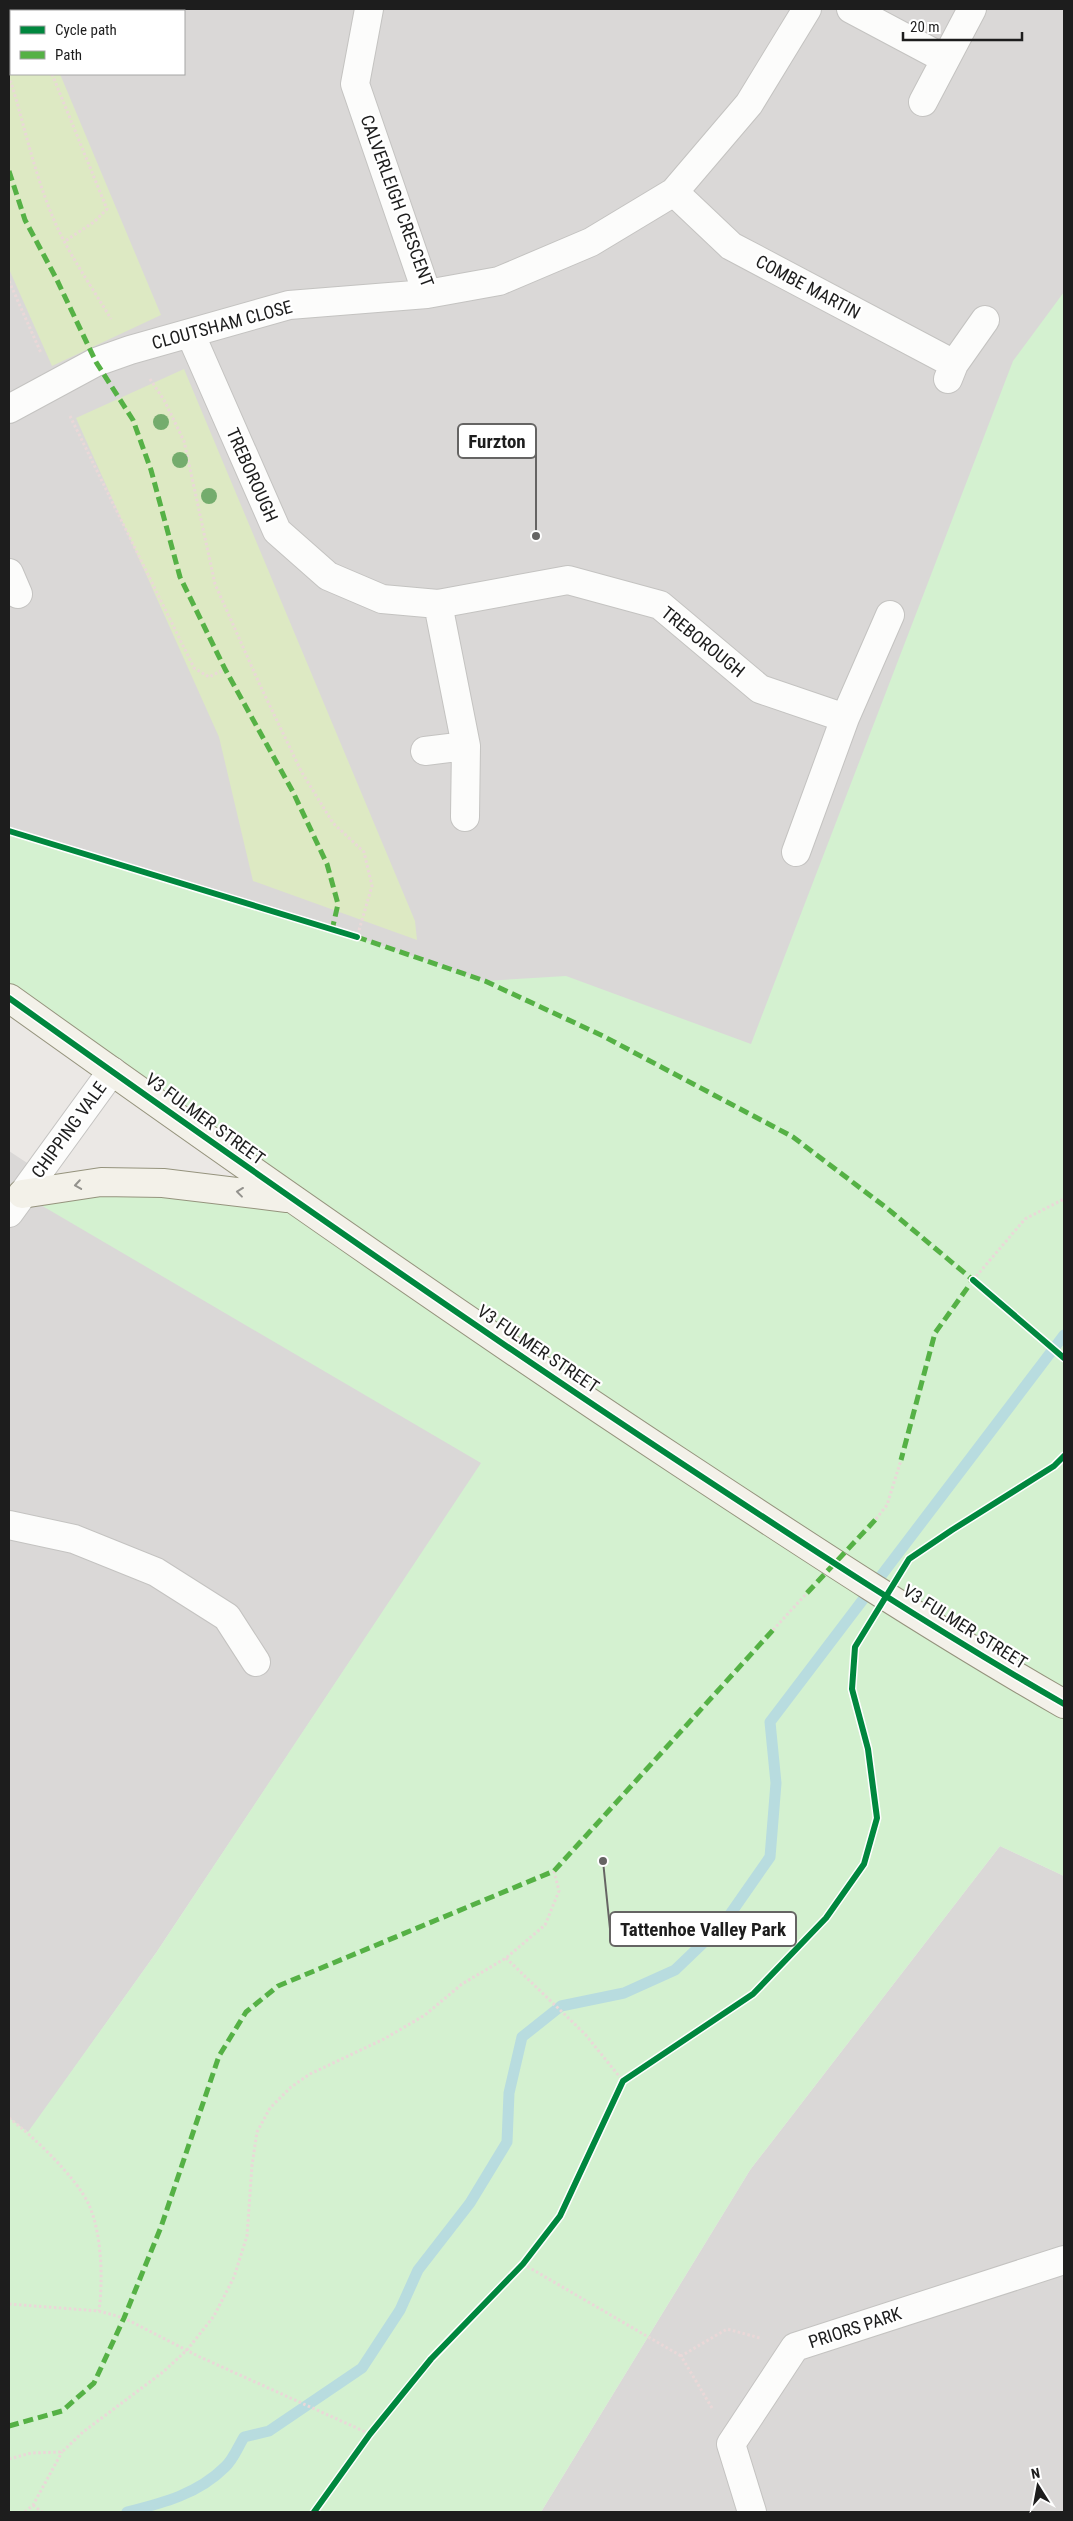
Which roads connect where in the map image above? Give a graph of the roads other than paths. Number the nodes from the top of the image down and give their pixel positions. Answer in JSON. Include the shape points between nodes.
{"nodes":[{"id":1,"x":369,"y":9,"type":"edge"},
{"id":2,"x":806,"y":9,"type":"edge"},
{"id":3,"x":851,"y":9,"type":"edge"},
{"id":4,"x":972,"y":9,"type":"edge"},
{"id":5,"x":945,"y":59,"type":"junction"},
{"id":6,"x":923,"y":102,"type":"dead end"},
{"id":7,"x":674,"y":192,"type":"junction"},
{"id":8,"x":427,"y":294,"type":"junction"},
{"id":9,"x":985,"y":320,"type":"dead end"},
{"id":10,"x":190,"y":333,"type":"junction"},
{"id":11,"x":9,"y":409,"type":"edge"},
{"id":12,"x":438,"y":604,"type":"junction"},
{"id":13,"x":890,"y":615,"type":"dead end"},
{"id":14,"x":845,"y":718,"type":"junction"},
{"id":15,"x":466,"y":746,"type":"junction"},
{"id":16,"x":425,"y":751,"type":"dead end"},
{"id":17,"x":465,"y":817,"type":"dead end"},
{"id":18,"x":796,"y":852,"type":"dead end"},
{"id":19,"x":9,"y":998,"type":"edge"},
{"id":20,"x":112,"y":1071,"type":"junction"},
{"id":21,"x":288,"y":1198,"type":"junction"},
{"id":22,"x":16,"y":1203,"type":"edge"},
{"id":23,"x":9,"y":1525,"type":"edge"},
{"id":24,"x":256,"y":1662,"type":"dead end"},
{"id":25,"x":1064,"y":1704,"type":"edge"},
{"id":26,"x":1064,"y":2260,"type":"edge"},
{"id":27,"x":752,"y":2512,"type":"edge"}],
"edges":[{"from":1,"to":8,"type":"street","name":"CALVERLEIGH CRESCENT","via":[[355,84]]},
{"from":2,"to":7,"type":"street","name":"CALVERLEIGH CRESCENT","via":[[749,104]]},
{"from":3,"to":5,"type":"street"},
{"from":4,"to":5,"type":"street"},
{"from":5,"to":6,"type":"street"},
{"from":7,"to":8,"type":"street","name":"CALVERLEIGH CRESCENT","via":[[591,242],[516,274],[499,281]]},
{"from":7,"to":9,"type":"street","name":"COMBE MARTIN","via":[[731,246],[951,371]]},
{"from":8,"to":10,"type":"street","name":"CLOUTSHAM CLOSE","via":[[289,305]]},
{"from":10,"to":11,"type":"street","name":"CLOUTSHAM CLOSE","via":[[96,362]]},
{"from":10,"to":12,"type":"street","name":"TREBOROUGH","via":[[277,531],[328,576],[382,599]]},
{"from":12,"to":14,"type":"street","name":"TREBOROUGH","via":[[568,580],[660,605],[760,689]]},
{"from":12,"to":15,"type":"street"},
{"from":13,"to":14,"type":"street"},
{"from":14,"to":18,"type":"street"},
{"from":15,"to":16,"type":"street"},
{"from":15,"to":17,"type":"street"},
{"from":19,"to":20,"type":"street","name":"V3 FULMER STREET"},
{"from":20,"to":21,"type":"street","name":"V3 FULMER STREET"},
{"from":20,"to":22,"type":"street","name":"CHIPPING VALE"},
{"from":21,"to":22,"type":"street","one_way":true,"via":[[163,1183],[110,1182]]},
{"from":21,"to":25,"type":"street","name":"V3 FULMER STREET","via":[[757,1513],[973,1652]]},
{"from":23,"to":24,"type":"street","via":[[74,1539],[156,1572],[227,1617]]},
{"from":26,"to":27,"type":"street","name":"PRIORS PARK","via":[[795,2347],[731,2444]]}]}
